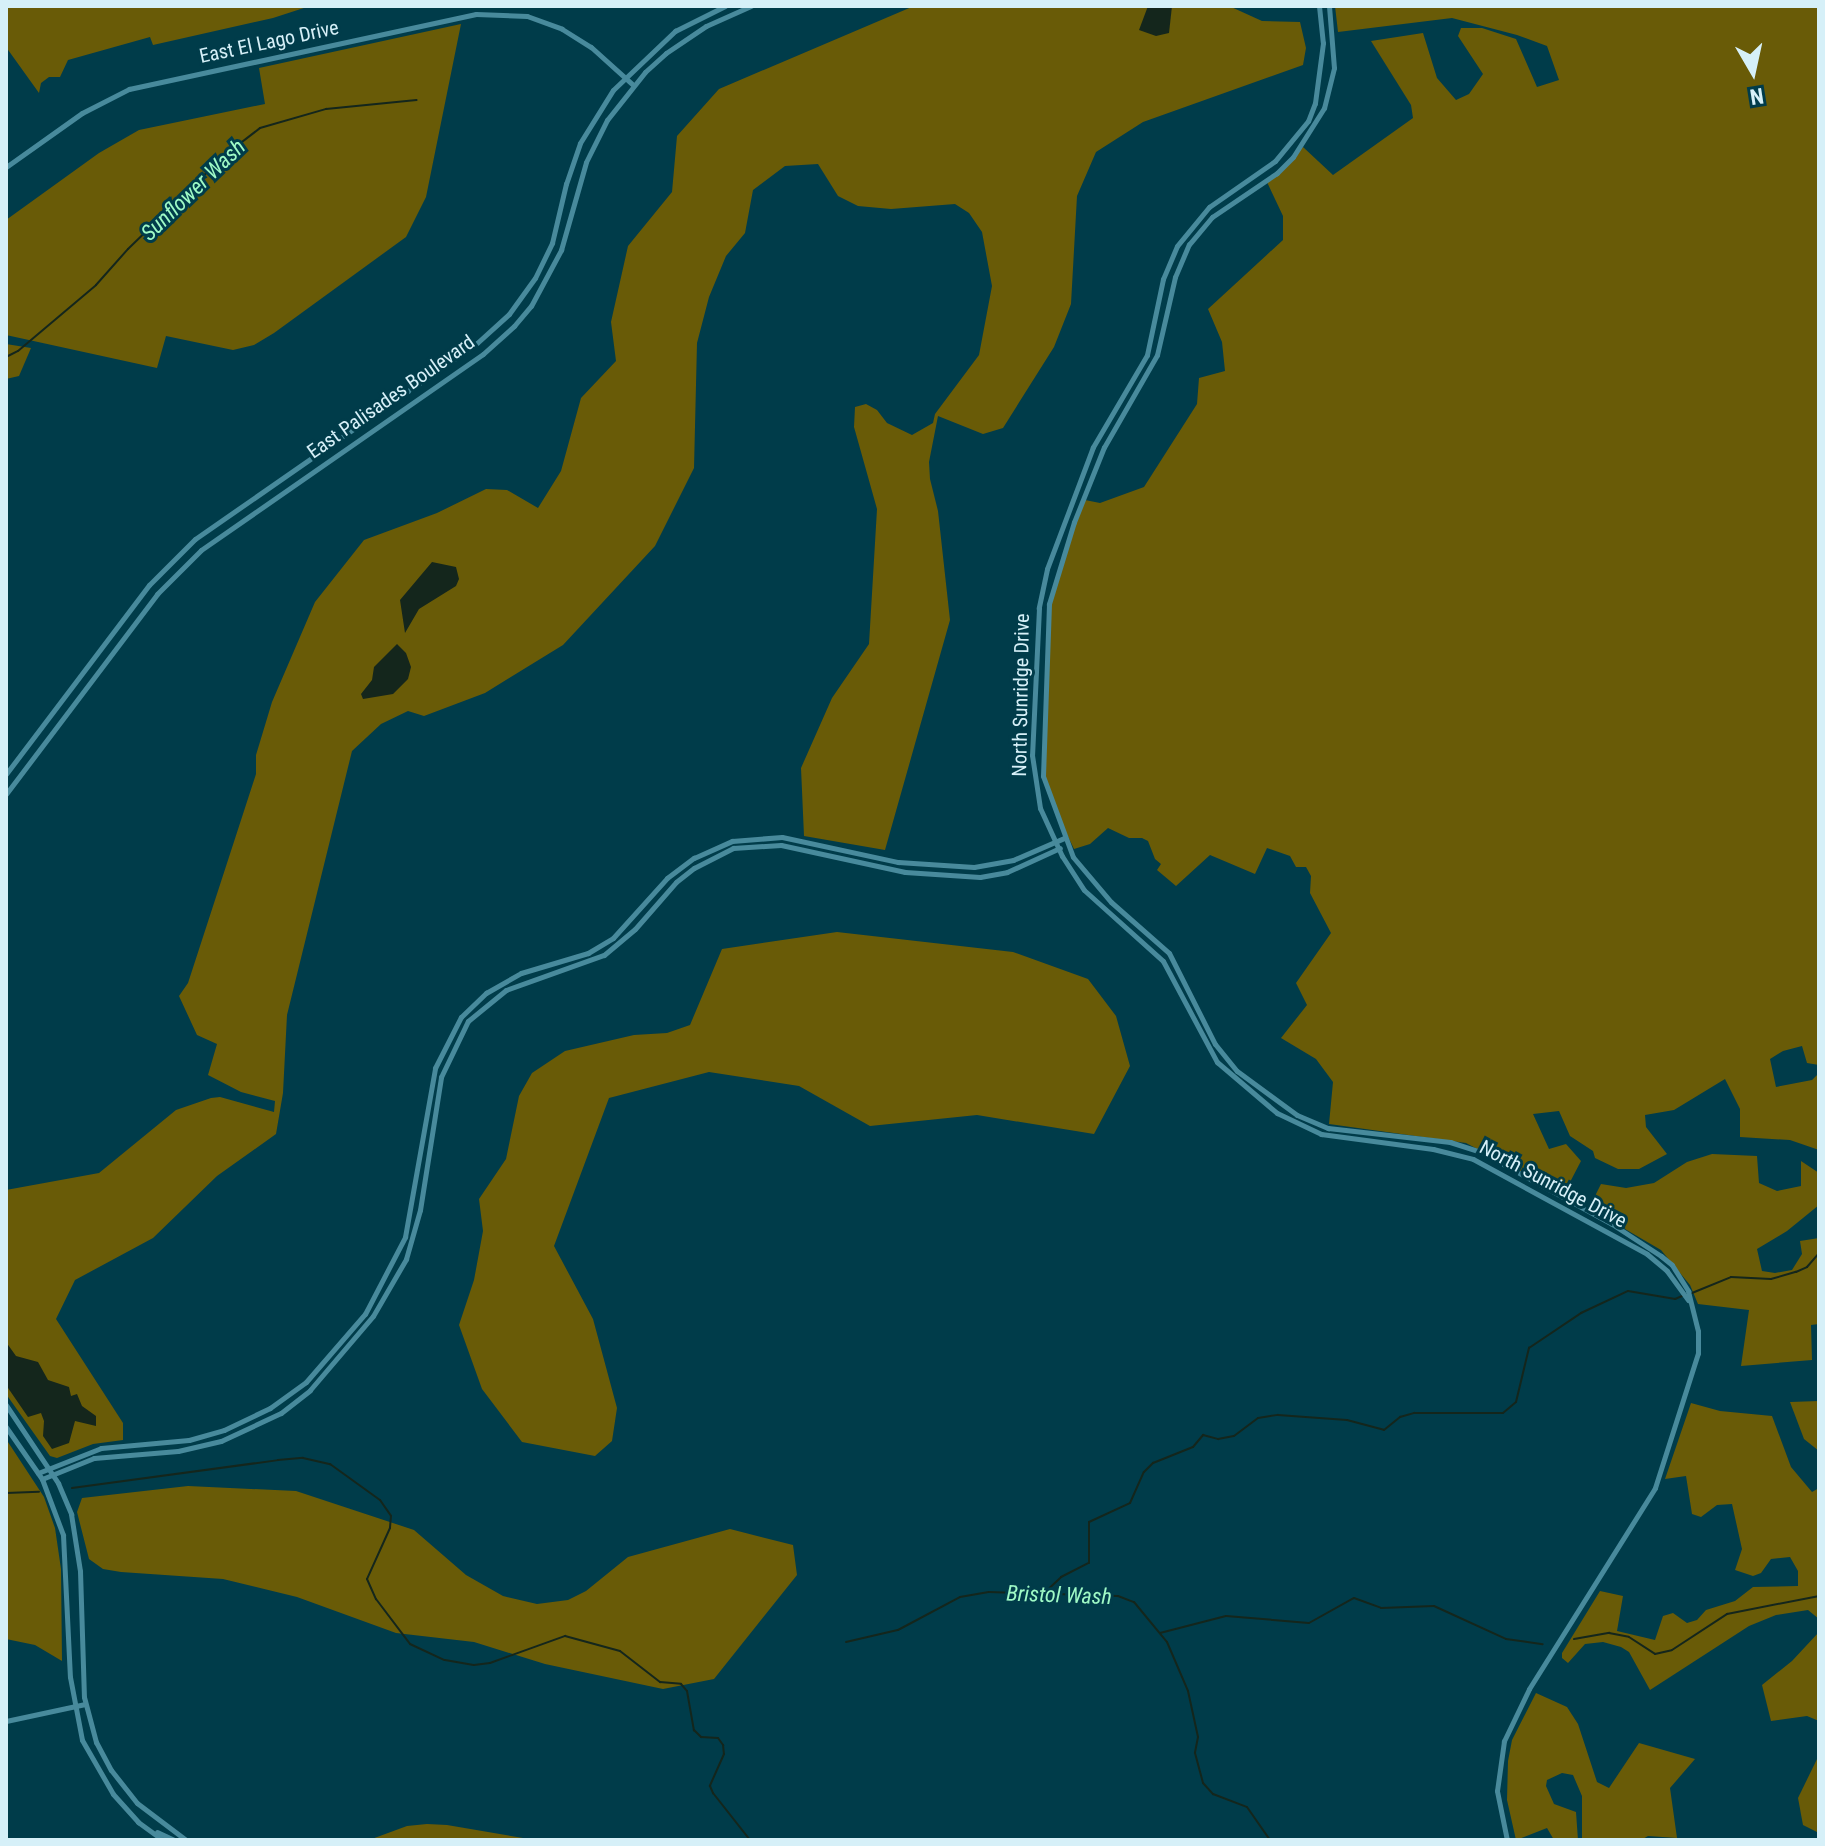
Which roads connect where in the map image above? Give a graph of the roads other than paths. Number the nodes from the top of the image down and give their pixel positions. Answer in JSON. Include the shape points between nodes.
{"nodes":[{"id":1,"x":725,"y":6,"type":"edge"},
{"id":2,"x":751,"y":6,"type":"edge"},
{"id":3,"x":1319,"y":6,"type":"edge"},
{"id":4,"x":1329,"y":6,"type":"edge"},
{"id":5,"x":624,"y":77,"type":"junction"},
{"id":6,"x":633,"y":85,"type":"junction"},
{"id":7,"x":6,"y":167,"type":"edge"},
{"id":8,"x":6,"y":774,"type":"edge"},
{"id":9,"x":6,"y":794,"type":"edge"},
{"id":10,"x":1056,"y":842,"type":"junction"},
{"id":11,"x":1065,"y":842,"type":"junction"},
{"id":12,"x":1059,"y":849,"type":"junction"},
{"id":13,"x":1689,"y":1301,"type":"junction"},
{"id":14,"x":6,"y":1405,"type":"edge"},
{"id":15,"x":6,"y":1427,"type":"edge"},
{"id":16,"x":49,"y":1467,"type":"junction"},
{"id":17,"x":38,"y":1473,"type":"junction"},
{"id":18,"x":53,"y":1474,"type":"junction"},
{"id":19,"x":42,"y":1479,"type":"junction"},
{"id":20,"x":85,"y":1704,"type":"junction"},
{"id":21,"x":73,"y":1707,"type":"junction"},
{"id":22,"x":6,"y":1721,"type":"edge"},
{"id":23,"x":138,"y":1822,"type":"junction"},
{"id":24,"x":163,"y":1840,"type":"edge"},
{"id":25,"x":180,"y":1840,"type":"edge"},
{"id":26,"x":1507,"y":1840,"type":"edge"}],
"edges":[{"from":1,"to":5,"type":"street","name":"East Palisades Boulevard","via":[[675,31]]},
{"from":2,"to":6,"type":"street","name":"East Palisades Boulevard","via":[[681,41]]},
{"from":3,"to":10,"type":"street","name":"North Sunridge Drive","via":[[1323,43],[1308,121],[1275,161],[1209,207],[1177,246],[1163,279],[1147,355],[1093,447],[1047,569],[1039,608],[1032,755],[1040,808]]},
{"from":4,"to":11,"type":"street","name":"North Sunridge Drive","via":[[1334,68],[1324,108],[1293,157],[1212,217],[1189,244],[1175,277],[1157,355],[1104,447],[1059,564],[1049,604],[1042,761],[1047,794]]},
{"from":5,"to":6,"type":"street","name":"East El Lago Drive"},
{"from":5,"to":7,"type":"street","name":"East El Lago Drive","via":[[562,29],[527,16],[476,14],[129,89],[82,113]]},
{"from":5,"to":8,"type":"street","name":"East Palisades Boulevard","via":[[580,143],[552,243],[509,314],[477,343],[195,539],[149,585]]},
{"from":6,"to":9,"type":"street","name":"East Palisades Boulevard","via":[[592,148],[561,250],[514,326],[483,354],[201,550],[157,594]]},
{"from":10,"to":11,"type":"street"},
{"from":10,"to":12,"type":"street","name":"North Sunridge Drive"},
{"from":10,"to":16,"type":"street","via":[[1013,860],[974,867],[898,862],[782,837],[732,841],[694,858],[667,878],[613,938],[588,953],[521,973],[486,993],[461,1017],[435,1068],[405,1237],[365,1314],[306,1382],[270,1408],[215,1433],[101,1448]]},
{"from":11,"to":12,"type":"street"},
{"from":11,"to":13,"type":"street","name":"North Sunridge Drive","via":[[1085,875],[1169,953],[1228,1063],[1280,1104],[1328,1128],[1450,1142],[1481,1152],[1661,1256],[1684,1282]]},
{"from":12,"to":13,"type":"street","name":"North Sunridge Drive","via":[[1084,890],[1163,961],[1217,1062],[1277,1113],[1321,1134],[1473,1159],[1647,1254]]},
{"from":12,"to":18,"type":"street","via":[[1007,872],[980,877],[905,872],[781,845],[733,848],[694,868],[604,955],[506,990],[468,1021],[441,1077],[420,1210],[402,1268],[369,1323],[310,1390],[268,1420],[221,1441],[178,1451],[94,1458]]},
{"from":13,"to":26,"type":"street","name":"North Sunridge Drive","via":[[1698,1353],[1655,1488],[1529,1689],[1504,1741],[1497,1791]]},
{"from":14,"to":16,"type":"street"},
{"from":15,"to":17,"type":"street"},
{"from":16,"to":17,"type":"street"},
{"from":16,"to":18,"type":"street"},
{"from":17,"to":19,"type":"street"},
{"from":18,"to":19,"type":"street"},
{"from":18,"to":20,"type":"street","via":[[71,1514],[78,1551]]},
{"from":19,"to":21,"type":"street","via":[[57,1512],[66,1554]]},
{"from":20,"to":21,"type":"street"},
{"from":20,"to":25,"type":"street","via":[[96,1742],[123,1787]]},
{"from":21,"to":22,"type":"street"},
{"from":21,"to":23,"type":"street","via":[[91,1760]]},
{"from":23,"to":24,"type":"street"},
{"from":23,"to":25,"type":"street"}]}
